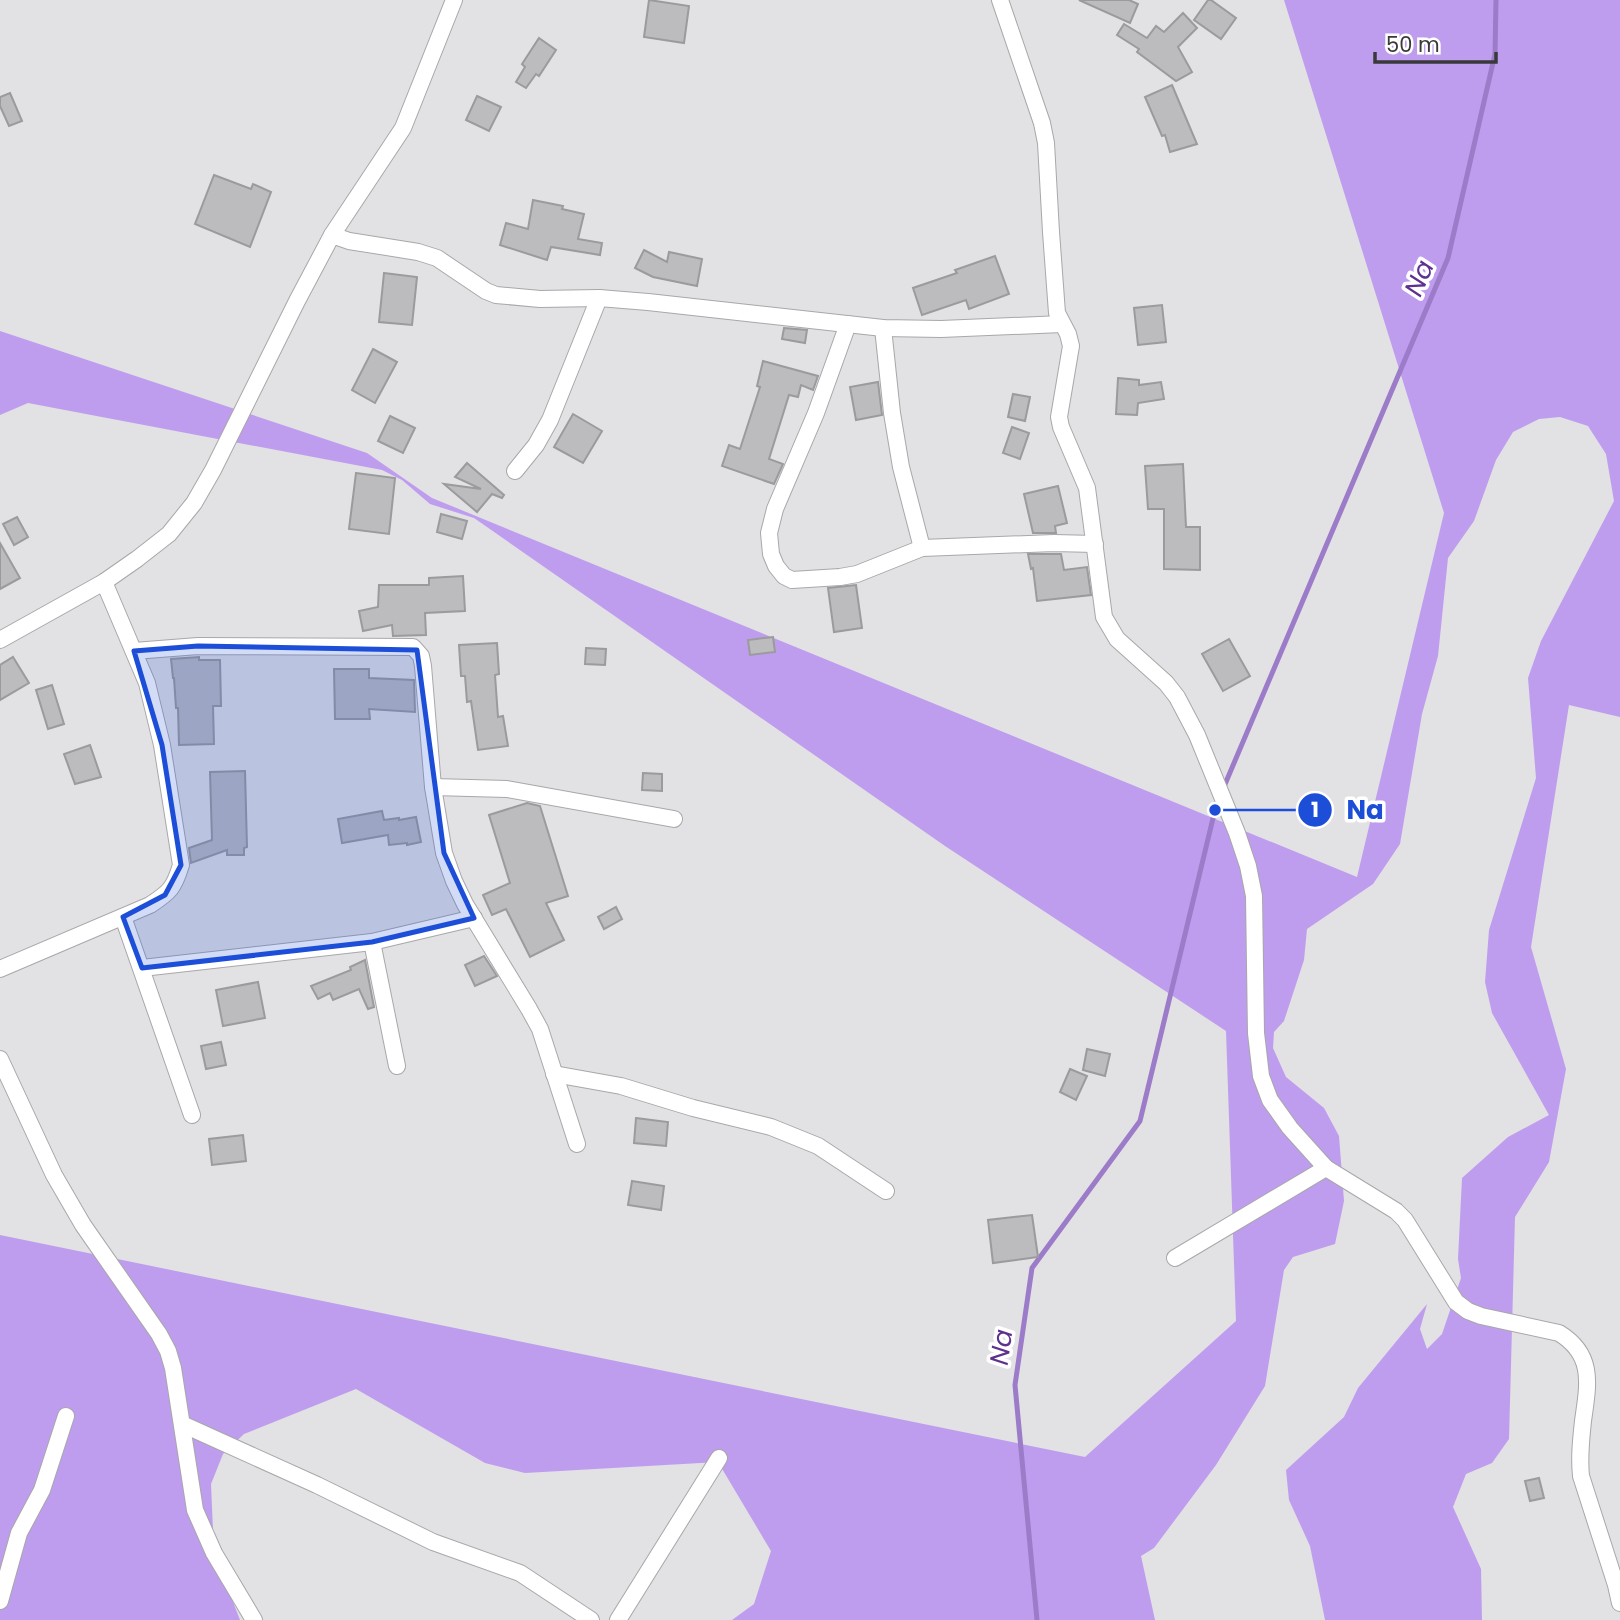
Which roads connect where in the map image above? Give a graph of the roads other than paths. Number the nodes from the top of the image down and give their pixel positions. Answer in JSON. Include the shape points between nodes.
{"nodes":[{"id":1,"x":454,"y":0,"type":"edge"},
{"id":2,"x":1000,"y":0,"type":"edge"},
{"id":3,"x":332,"y":235,"type":"junction"},
{"id":4,"x":599,"y":298,"type":"junction"},
{"id":5,"x":848,"y":324,"type":"junction"},
{"id":6,"x":1062,"y":324,"type":"junction"},
{"id":7,"x":883,"y":328,"type":"junction"},
{"id":8,"x":515,"y":471,"type":"dead end"},
{"id":9,"x":1095,"y":544,"type":"junction"},
{"id":10,"x":922,"y":548,"type":"junction"},
{"id":11,"x":104,"y":582,"type":"junction"},
{"id":12,"x":0,"y":640,"type":"edge"},
{"id":13,"x":134,"y":651,"type":"junction"},
{"id":14,"x":433,"y":787,"type":"junction"},
{"id":15,"x":674,"y":819,"type":"dead end"},
{"id":16,"x":123,"y":917,"type":"junction"},
{"id":17,"x":474,"y":918,"type":"junction"},
{"id":18,"x":372,"y":942,"type":"junction"},
{"id":19,"x":142,"y":968,"type":"junction"},
{"id":20,"x":0,"y":970,"type":"edge"},
{"id":21,"x":0,"y":1059,"type":"edge"},
{"id":22,"x":397,"y":1066,"type":"dead end"},
{"id":23,"x":554,"y":1074,"type":"junction"},
{"id":24,"x":192,"y":1115,"type":"dead end"},
{"id":25,"x":577,"y":1144,"type":"dead end"},
{"id":26,"x":1326,"y":1168,"type":"junction"},
{"id":27,"x":887,"y":1191,"type":"dead end"},
{"id":28,"x":1175,"y":1258,"type":"dead end"},
{"id":29,"x":66,"y":1416,"type":"dead end"},
{"id":30,"x":182,"y":1424,"type":"junction"},
{"id":31,"x":719,"y":1458,"type":"dead end"},
{"id":32,"x":0,"y":1601,"type":"edge"},
{"id":33,"x":1620,"y":1603,"type":"edge"},
{"id":34,"x":254,"y":1620,"type":"edge"},
{"id":35,"x":590,"y":1620,"type":"edge"},
{"id":36,"x":618,"y":1620,"type":"edge"}],
"edges":[{"from":1,"to":3,"type":"street","via":[[403,128]]},
{"from":2,"to":6,"type":"street","via":[[1046,143],[1057,313]]},
{"from":3,"to":4,"type":"street","via":[[437,258],[496,295]]},
{"from":3,"to":11,"type":"street","via":[[194,503],[169,534]]},
{"from":4,"to":5,"type":"street"},
{"from":4,"to":8,"type":"street","via":[[550,420]]},
{"from":5,"to":7,"type":"street"},
{"from":5,"to":10,"type":"street","via":[[775,509],[769,533],[771,554],[784,576],[792,580],[857,574]]},
{"from":6,"to":7,"type":"street"},
{"from":6,"to":9,"type":"street","via":[[1071,346],[1060,427],[1087,488]]},
{"from":7,"to":10,"type":"street","via":[[901,467]]},
{"from":9,"to":10,"type":"street"},
{"from":9,"to":26,"type":"street","via":[[1104,617],[1117,639],[1177,697],[1237,833],[1254,896],[1261,1076],[1270,1100]]},
{"from":11,"to":12,"type":"street"},
{"from":11,"to":13,"type":"street"},
{"from":13,"to":14,"type":"street","via":[[198,646],[413,648],[423,666]]},
{"from":13,"to":16,"type":"street","via":[[162,745],[181,865],[176,882],[165,895]]},
{"from":14,"to":15,"type":"street","via":[[508,789]]},
{"from":14,"to":17,"type":"street","via":[[444,853]]},
{"from":16,"to":19,"type":"street"},
{"from":16,"to":20,"type":"street"},
{"from":17,"to":18,"type":"street"},
{"from":17,"to":23,"type":"street","via":[[540,1029]]},
{"from":18,"to":19,"type":"street"},
{"from":18,"to":22,"type":"street"},
{"from":19,"to":24,"type":"street"},
{"from":21,"to":30,"type":"street","via":[[83,1226],[168,1351]]},
{"from":23,"to":25,"type":"street"},
{"from":23,"to":27,"type":"street","via":[[621,1086],[771,1127],[818,1146]]},
{"from":26,"to":28,"type":"street"},
{"from":26,"to":33,"type":"street","via":[[1405,1220],[1456,1302],[1468,1311],[1559,1334],[1580,1352],[1588,1384],[1581,1476]]},
{"from":29,"to":32,"type":"street","via":[[43,1490],[19,1533]]},
{"from":30,"to":34,"type":"street","via":[[195,1510],[214,1553]]},
{"from":30,"to":35,"type":"street","via":[[433,1542],[520,1573]]},
{"from":31,"to":36,"type":"street"}]}
